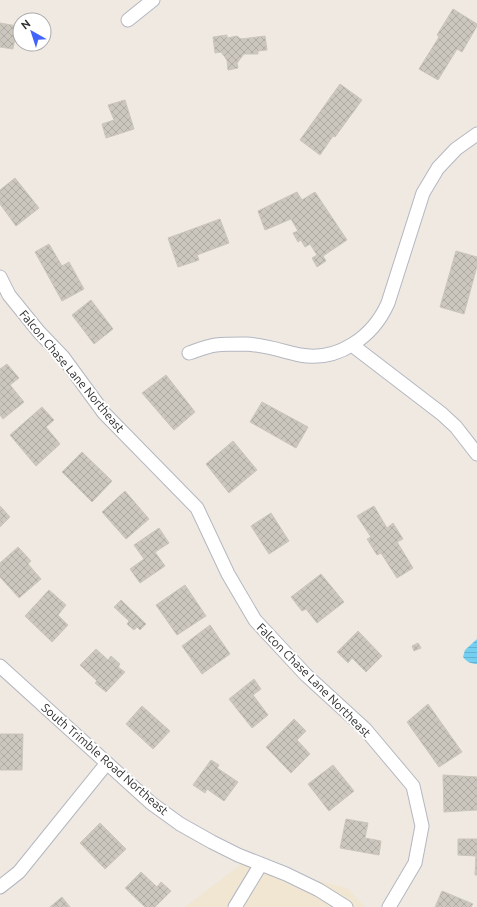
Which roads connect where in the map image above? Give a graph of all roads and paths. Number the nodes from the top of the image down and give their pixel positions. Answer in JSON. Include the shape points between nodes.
{"nodes":[{"id":1,"x":153,"y":0,"type":"edge"},
{"id":2,"x":128,"y":20,"type":"dead end"},
{"id":3,"x":477,"y":134,"type":"edge"},
{"id":4,"x":0,"y":277,"type":"edge"},
{"id":5,"x":352,"y":346,"type":"junction"},
{"id":6,"x":189,"y":353,"type":"dead end"},
{"id":7,"x":477,"y":454,"type":"edge"},
{"id":8,"x":0,"y":666,"type":"edge"},
{"id":9,"x":107,"y":763,"type":"junction"},
{"id":10,"x":261,"y":864,"type":"junction"},
{"id":11,"x":0,"y":887,"type":"edge"},
{"id":12,"x":235,"y":907,"type":"edge"},
{"id":13,"x":346,"y":907,"type":"edge"},
{"id":14,"x":389,"y":907,"type":"edge"}],
"edges":[{"from":1,"to":2,"type":"street"},
{"from":3,"to":5,"type":"street","via":[[456,149],[438,168],[423,193],[384,313],[370,332]]},
{"from":4,"to":14,"type":"street","name":"Falcon Chase Lane Northeast","via":[[9,295],[63,357],[104,413],[196,508],[228,574],[255,620],[306,675],[365,729],[413,786],[422,826],[415,863]]},
{"from":5,"to":6,"type":"street","via":[[316,356],[246,344],[215,345]]},
{"from":5,"to":7,"type":"street","via":[[442,414]]},
{"from":8,"to":9,"type":"street","name":"South Trimble Road Northeast"},
{"from":9,"to":10,"type":"street","name":"South Trimble Road Northeast","via":[[151,803],[180,824]]},
{"from":9,"to":11,"type":"street","via":[[19,872]]},
{"from":10,"to":12,"type":"street"},
{"from":10,"to":13,"type":"street","name":"South Trimble Road Northeast","via":[[319,890]]}]}
